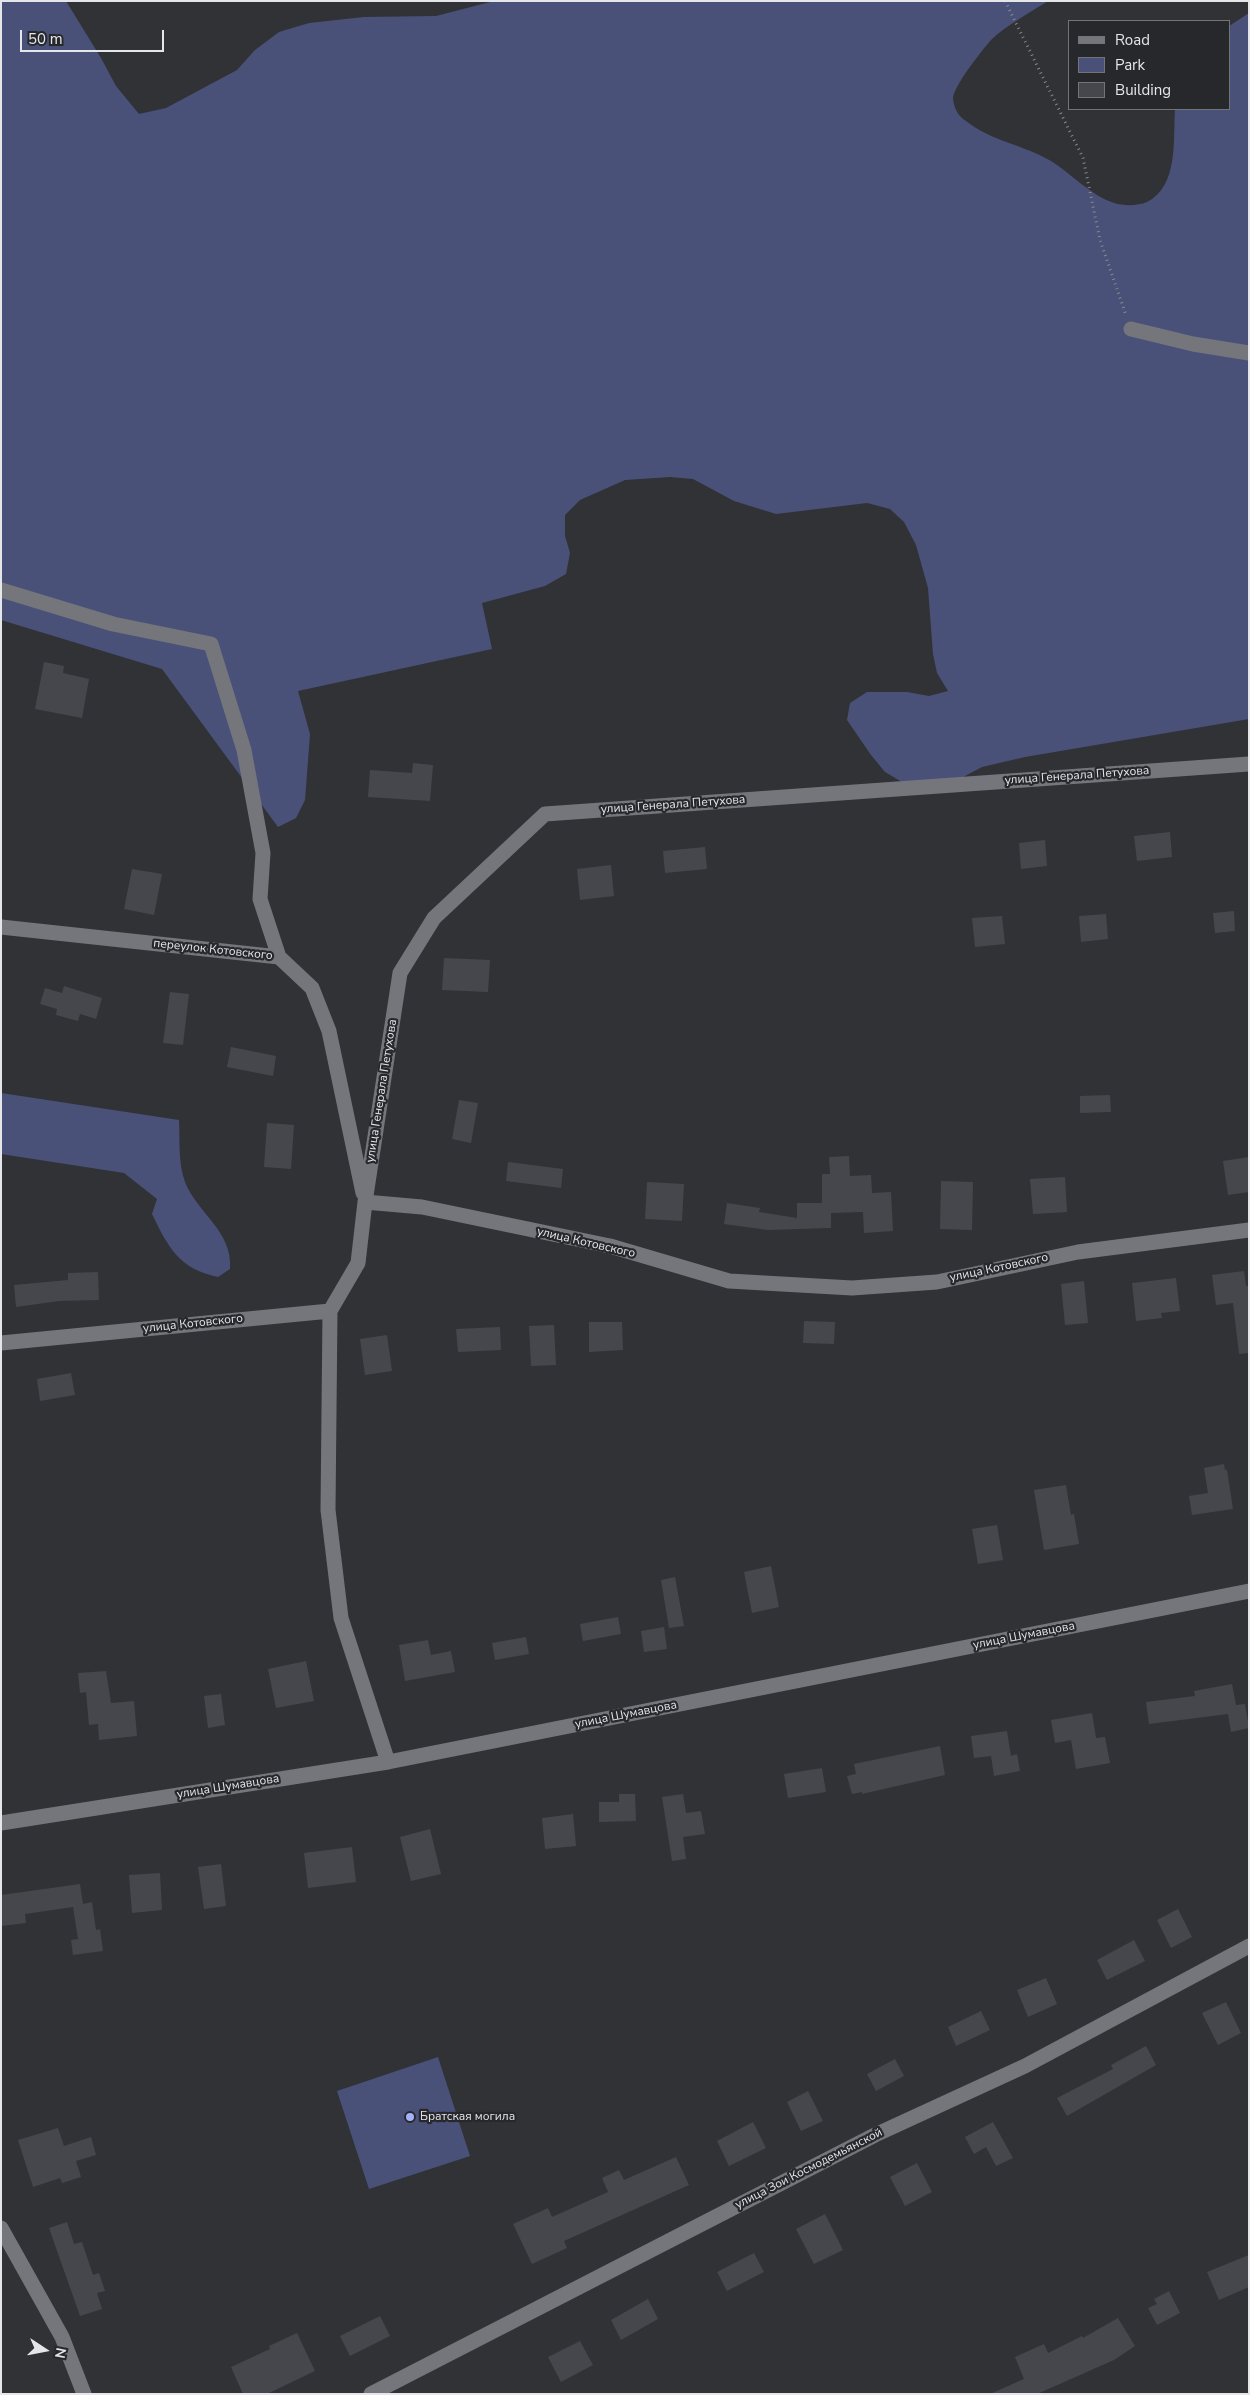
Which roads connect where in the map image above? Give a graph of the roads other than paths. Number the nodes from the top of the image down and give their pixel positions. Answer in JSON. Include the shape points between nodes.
{"nodes":[{"id":1,"x":1131,"y":329,"type":"road end"},
{"id":2,"x":1249,"y":353,"type":"edge"},
{"id":3,"x":1,"y":590,"type":"edge"},
{"id":4,"x":1249,"y":764,"type":"edge"},
{"id":5,"x":1,"y":927,"type":"edge"},
{"id":6,"x":278,"y":957,"type":"junction"},
{"id":7,"x":364,"y":1202,"type":"junction"},
{"id":8,"x":1249,"y":1230,"type":"edge"},
{"id":9,"x":330,"y":1311,"type":"junction"},
{"id":10,"x":1,"y":1343,"type":"edge"},
{"id":11,"x":1249,"y":1591,"type":"edge"},
{"id":12,"x":388,"y":1762,"type":"junction"},
{"id":13,"x":1,"y":1823,"type":"edge"},
{"id":14,"x":1249,"y":1946,"type":"edge"},
{"id":15,"x":1,"y":2228,"type":"edge"},
{"id":16,"x":84,"y":2394,"type":"edge"},
{"id":17,"x":371,"y":2394,"type":"edge"}],
"edges":[{"from":1,"to":2,"type":"street"},
{"from":3,"to":6,"type":"street","via":[[113,624],[212,644],[244,750],[263,853],[260,899]]},
{"from":4,"to":7,"type":"street","name":"улица Генерала Петухова","via":[[545,814],[434,918],[400,973]]},
{"from":5,"to":6,"type":"street","name":"переулок Котовского"},
{"from":6,"to":7,"type":"street","name":"переулок Котовского","via":[[312,988],[329,1031]]},
{"from":7,"to":8,"type":"street","name":"улица Котовского","via":[[422,1208],[610,1246],[729,1281],[852,1288],[937,1282],[1078,1252]]},
{"from":7,"to":9,"type":"street","via":[[358,1264]]},
{"from":9,"to":10,"type":"street","name":"улица Котовского"},
{"from":9,"to":12,"type":"street","via":[[328,1510],[341,1618]]},
{"from":11,"to":12,"type":"street","name":"улица Шумавцова"},
{"from":12,"to":13,"type":"street","name":"улица Шумавцова"},
{"from":14,"to":17,"type":"street","name":"улица Зои Космодемьянской","via":[[1025,2066],[875,2135]]},
{"from":15,"to":16,"type":"street","via":[[62,2337]]}]}
